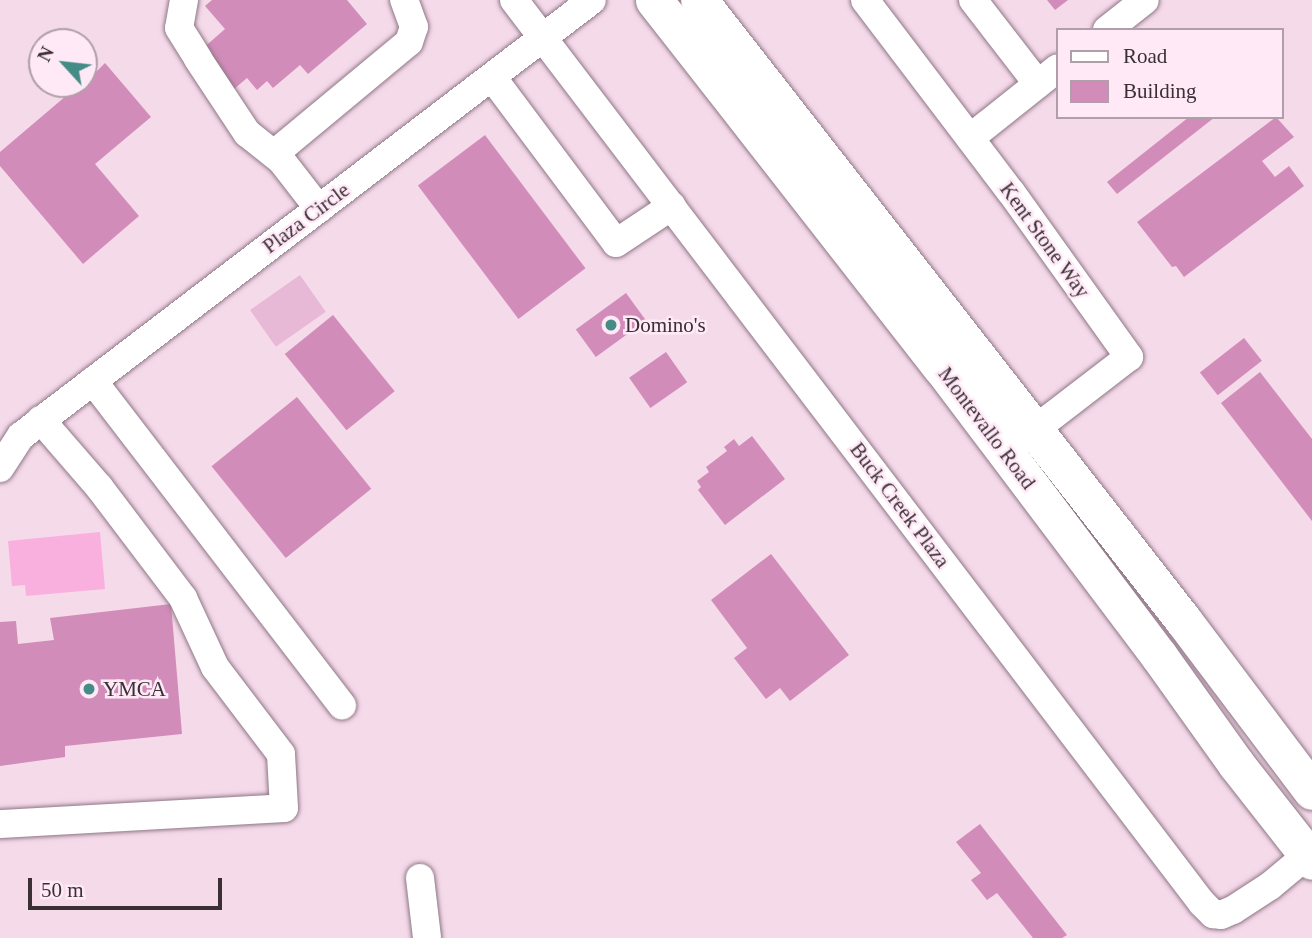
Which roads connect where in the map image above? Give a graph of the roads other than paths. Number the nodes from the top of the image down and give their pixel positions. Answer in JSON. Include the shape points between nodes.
{"nodes":[{"id":1,"x":184,"y":0,"type":"edge"},
{"id":2,"x":404,"y":0,"type":"edge"},
{"id":3,"x":514,"y":0,"type":"edge"},
{"id":4,"x":592,"y":0,"type":"edge"},
{"id":5,"x":654,"y":0,"type":"edge"},
{"id":6,"x":699,"y":0,"type":"edge"},
{"id":7,"x":865,"y":0,"type":"edge"},
{"id":8,"x":973,"y":0,"type":"edge"},
{"id":9,"x":1145,"y":0,"type":"edge"},
{"id":10,"x":1110,"y":28,"type":"edge"},
{"id":11,"x":541,"y":39,"type":"junction"},
{"id":12,"x":1048,"y":76,"type":"edge"},
{"id":13,"x":492,"y":77,"type":"junction"},
{"id":14,"x":970,"y":138,"type":"junction"},
{"id":15,"x":274,"y":154,"type":"junction"},
{"id":16,"x":672,"y":206,"type":"junction"},
{"id":17,"x":319,"y":209,"type":"junction"},
{"id":18,"x":93,"y":381,"type":"junction"},
{"id":19,"x":31,"y":428,"type":"junction"},
{"id":20,"x":1035,"y":431,"type":"junction"},
{"id":21,"x":1005,"y":451,"type":"junction"},
{"id":22,"x":0,"y":468,"type":"edge"},
{"id":23,"x":342,"y":706,"type":"dead end"},
{"id":24,"x":1312,"y":791,"type":"edge"},
{"id":25,"x":0,"y":824,"type":"edge"},
{"id":26,"x":1310,"y":856,"type":"edge"},
{"id":27,"x":420,"y":878,"type":"dead end"},
{"id":28,"x":1224,"y":927,"type":"edge"},
{"id":29,"x":427,"y":938,"type":"edge"}],
"edges":[{"from":1,"to":15,"type":"street","via":[[179,28],[247,133]]},
{"from":2,"to":15,"type":"street","via":[[414,27],[409,42]]},
{"from":3,"to":11,"type":"street","name":"Buck Creek Plaza"},
{"from":4,"to":11,"type":"street","name":"Plaza Circle"},
{"from":5,"to":21,"type":"main road","name":"Montevallo Road"},
{"from":6,"to":20,"type":"main road","name":"Montevallo Road"},
{"from":7,"to":14,"type":"street","name":"Kent Stone Way"},
{"from":8,"to":12,"type":"street"},
{"from":9,"to":10,"type":"street"},
{"from":11,"to":13,"type":"street","name":"Plaza Circle"},
{"from":11,"to":16,"type":"street","name":"Buck Creek Plaza"},
{"from":12,"to":14,"type":"street"},
{"from":13,"to":16,"type":"street","via":[[617,243]]},
{"from":13,"to":17,"type":"street","name":"Plaza Circle"},
{"from":14,"to":20,"type":"street","name":"Kent Stone Way","via":[[1129,357]]},
{"from":15,"to":17,"type":"street"},
{"from":16,"to":28,"type":"street","name":"Buck Creek Plaza"},
{"from":17,"to":18,"type":"street","name":"Plaza Circle"},
{"from":18,"to":19,"type":"street","name":"Plaza Circle"},
{"from":18,"to":23,"type":"street"},
{"from":19,"to":22,"type":"street","name":"Plaza Circle"},
{"from":19,"to":25,"type":"street","via":[[99,487],[183,598],[215,667],[281,754],[284,808]]},
{"from":20,"to":21,"type":"street","name":"Kent Stone Way"},
{"from":20,"to":24,"type":"main road","name":"Montevallo Road"},
{"from":21,"to":26,"type":"main road","name":"Montevallo Road","via":[[1236,764]]},
{"from":26,"to":28,"type":"street","name":"Buck Creek Plaza"},
{"from":27,"to":29,"type":"street"}]}
